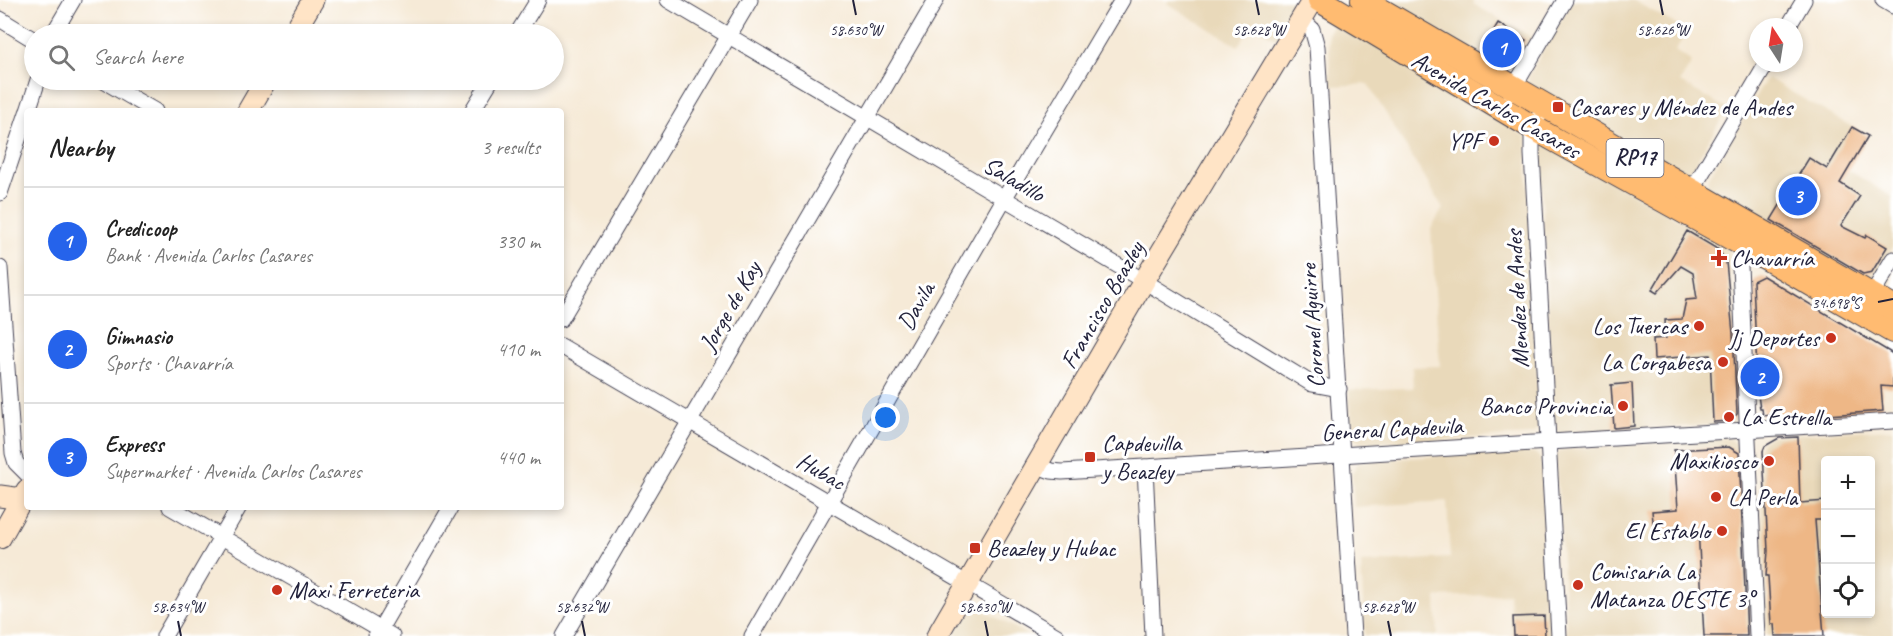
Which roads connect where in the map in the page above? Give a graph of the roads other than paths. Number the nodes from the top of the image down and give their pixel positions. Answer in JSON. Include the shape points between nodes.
{"nodes":[{"id":1,"x":73,"y":0,"type":"edge"},
{"id":2,"x":313,"y":0,"type":"edge"},
{"id":3,"x":537,"y":0,"type":"edge"},
{"id":4,"x":668,"y":0,"type":"edge"},
{"id":5,"x":750,"y":0,"type":"edge"},
{"id":6,"x":936,"y":0,"type":"edge"},
{"id":7,"x":1122,"y":0,"type":"edge"},
{"id":8,"x":1313,"y":0,"type":"edge"},
{"id":9,"x":1320,"y":0,"type":"edge"},
{"id":10,"x":1363,"y":0,"type":"edge"},
{"id":11,"x":1565,"y":0,"type":"edge"},
{"id":12,"x":1804,"y":0,"type":"edge"},
{"id":13,"x":1883,"y":0,"type":"edge"},
{"id":14,"x":1893,"y":6,"type":"edge"},
{"id":15,"x":1793,"y":18,"type":"edge"},
{"id":16,"x":1302,"y":19,"type":"junction"},
{"id":17,"x":0,"y":20,"type":"edge"},
{"id":18,"x":59,"y":24,"type":"edge"},
{"id":19,"x":299,"y":24,"type":"edge"},
{"id":20,"x":523,"y":24,"type":"edge"},
{"id":21,"x":24,"y":34,"type":"edge"},
{"id":22,"x":729,"y":35,"type":"junction"},
{"id":23,"x":1762,"y":72,"type":"edge"},
{"id":24,"x":1514,"y":88,"type":"junction"},
{"id":25,"x":35,"y":90,"type":"edge"},
{"id":26,"x":119,"y":90,"type":"edge"},
{"id":27,"x":260,"y":90,"type":"edge"},
{"id":28,"x":485,"y":90,"type":"edge"},
{"id":29,"x":1545,"y":106,"type":"junction"},
{"id":30,"x":28,"y":108,"type":"edge"},
{"id":31,"x":150,"y":108,"type":"edge"},
{"id":32,"x":250,"y":108,"type":"edge"},
{"id":33,"x":474,"y":108,"type":"edge"},
{"id":34,"x":1501,"y":110,"type":"junction"},
{"id":35,"x":867,"y":118,"type":"junction"},
{"id":36,"x":24,"y":121,"type":"edge"},
{"id":37,"x":1532,"y":127,"type":"junction"},
{"id":38,"x":1692,"y":190,"type":"junction"},
{"id":39,"x":0,"y":193,"type":"edge"},
{"id":40,"x":1004,"y":199,"type":"junction"},
{"id":41,"x":1751,"y":237,"type":"junction"},
{"id":42,"x":1893,"y":259,"type":"edge"},
{"id":43,"x":0,"y":268,"type":"edge"},
{"id":44,"x":1144,"y":281,"type":"junction"},
{"id":45,"x":1871,"y":296,"type":"junction"},
{"id":46,"x":1893,"y":308,"type":"edge"},
{"id":47,"x":564,"y":314,"type":"edge"},
{"id":48,"x":1893,"y":331,"type":"edge"},
{"id":49,"x":564,"y":348,"type":"edge"},
{"id":50,"x":1339,"y":389,"type":"junction"},
{"id":51,"x":689,"y":421,"type":"junction"},
{"id":52,"x":1893,"y":421,"type":"edge"},
{"id":53,"x":1747,"y":430,"type":"junction"},
{"id":54,"x":1548,"y":442,"type":"junction"},
{"id":55,"x":1343,"y":454,"type":"junction"},
{"id":56,"x":1038,"y":466,"type":"junction"},
{"id":57,"x":1145,"y":467,"type":"junction"},
{"id":58,"x":24,"y":471,"type":"edge"},
{"id":59,"x":0,"y":495,"type":"edge"},
{"id":60,"x":24,"y":495,"type":"edge"},
{"id":61,"x":829,"y":501,"type":"junction"},
{"id":62,"x":175,"y":510,"type":"edge"},
{"id":63,"x":237,"y":510,"type":"edge"},
{"id":64,"x":449,"y":510,"type":"edge"},
{"id":65,"x":0,"y":538,"type":"edge"},
{"id":66,"x":221,"y":538,"type":"junction"},
{"id":67,"x":967,"y":583,"type":"junction"},
{"id":68,"x":383,"y":634,"type":"edge"},
{"id":69,"x":164,"y":636,"type":"edge"},
{"id":70,"x":564,"y":636,"type":"edge"},
{"id":71,"x":752,"y":636,"type":"edge"},
{"id":72,"x":937,"y":636,"type":"edge"},
{"id":73,"x":1057,"y":636,"type":"edge"},
{"id":74,"x":1153,"y":636,"type":"edge"},
{"id":75,"x":1353,"y":636,"type":"edge"},
{"id":76,"x":1559,"y":636,"type":"edge"},
{"id":77,"x":1757,"y":636,"type":"edge"}],
"edges":[{"from":1,"to":18,"type":"street"},
{"from":2,"to":19,"type":"street"},
{"from":3,"to":20,"type":"street"},
{"from":4,"to":22,"type":"street","name":"Saladillo"},
{"from":5,"to":22,"type":"street"},
{"from":6,"to":35,"type":"street","name":"Jorge de Kay"},
{"from":7,"to":40,"type":"street","name":"Davila"},
{"from":8,"to":16,"type":"street","name":"Francisco Beazley"},
{"from":9,"to":34,"type":"main road","name":"Avenida Carlos Casares","number":"RP17"},
{"from":10,"to":24,"type":"main road","name":"Avenida Carlos Casares","number":"RP17"},
{"from":11,"to":24,"type":"street"},
{"from":12,"to":15,"type":"street"},
{"from":13,"to":14,"type":"street"},
{"from":16,"to":44,"type":"street","name":"Francisco Beazley"},
{"from":16,"to":50,"type":"street","name":"Coronel Aguirre","via":[[1312,29],[1317,47]]},
{"from":17,"to":21,"type":"street"},
{"from":22,"to":35,"type":"street","name":"Saladillo"},
{"from":22,"to":47,"type":"street"},
{"from":23,"to":38,"type":"street"},
{"from":24,"to":29,"type":"main road","name":"Avenida Carlos Casares","number":"RP17"},
{"from":24,"to":34,"type":"street"},
{"from":25,"to":30,"type":"street"},
{"from":26,"to":31,"type":"street"},
{"from":27,"to":32,"type":"street"},
{"from":28,"to":33,"type":"street"},
{"from":29,"to":37,"type":"street"},
{"from":29,"to":38,"type":"main road","name":"Avenida Carlos Casares","number":"RP17"},
{"from":34,"to":37,"type":"main road","name":"Avenida Carlos Casares","number":"RP17"},
{"from":35,"to":40,"type":"street","name":"Saladillo"},
{"from":35,"to":51,"type":"street","name":"Jorge de Kay"},
{"from":36,"to":39,"type":"street"},
{"from":37,"to":41,"type":"main road","name":"Avenida Carlos Casares","number":"RP17"},
{"from":37,"to":54,"type":"street","name":"Mendez de Andes"},
{"from":38,"to":41,"type":"main road","name":"Avenida Carlos Casares","number":"RP17"},
{"from":40,"to":44,"type":"street","name":"Saladillo"},
{"from":40,"to":61,"type":"street","name":"Davila"},
{"from":41,"to":45,"type":"main road","name":"Avenida Carlos Casares","number":"RP17"},
{"from":41,"to":48,"type":"main road","name":"Avenida Carlos Casares","number":"RP17"},
{"from":41,"to":53,"type":"street","via":[[1740,266]]},
{"from":42,"to":45,"type":"street"},
{"from":43,"to":58,"type":"street","via":[[13,453]]},
{"from":44,"to":50,"type":"street","name":"Saladillo","via":[[1312,384]]},
{"from":44,"to":56,"type":"street","name":"Francisco Beazley"},
{"from":45,"to":46,"type":"main road","name":"Avenida Carlos Casares","number":"RP17"},
{"from":49,"to":51,"type":"street","name":"Hubac"},
{"from":50,"to":55,"type":"street","name":"Coronel Aguirre"},
{"from":51,"to":61,"type":"street","name":"Hubac"},
{"from":51,"to":70,"type":"street","name":"Jorge de Kay"},
{"from":52,"to":53,"type":"street","name":"General Capdevila"},
{"from":53,"to":54,"type":"street","name":"General Capdevila"},
{"from":53,"to":77,"type":"street"},
{"from":54,"to":55,"type":"street","name":"General Capdevila"},
{"from":54,"to":76,"type":"street","name":"Mendez de Andes"},
{"from":55,"to":57,"type":"street","name":"General Capdevila"},
{"from":55,"to":75,"type":"street","name":"Coronel Aguirre"},
{"from":56,"to":57,"type":"street","name":"General Capdevila","via":[[1062,472]]},
{"from":56,"to":67,"type":"street","name":"Francisco Beazley"},
{"from":57,"to":74,"type":"street"},
{"from":59,"to":60,"type":"street"},
{"from":60,"to":65,"type":"street"},
{"from":61,"to":67,"type":"street","name":"Hubac"},
{"from":61,"to":71,"type":"street","name":"Davila"},
{"from":62,"to":66,"type":"street"},
{"from":63,"to":66,"type":"street"},
{"from":64,"to":68,"type":"street"},
{"from":66,"to":68,"type":"street"},
{"from":66,"to":69,"type":"street"},
{"from":67,"to":72,"type":"street","name":"Francisco Beazley"},
{"from":67,"to":73,"type":"street","name":"Hubac"}]}
